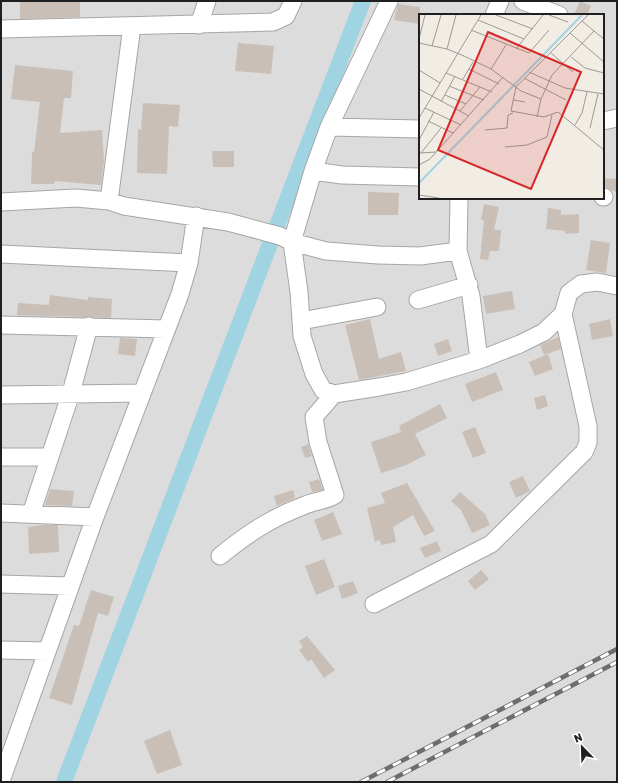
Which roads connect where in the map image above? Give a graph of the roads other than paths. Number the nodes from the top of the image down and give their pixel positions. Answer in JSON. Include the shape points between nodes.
{"nodes":[{"id":1,"x":207,"y":1,"type":"edge"},
{"id":2,"x":293,"y":1,"type":"edge"},
{"id":3,"x":389,"y":1,"type":"edge"},
{"id":4,"x":500,"y":1,"type":"edge"},
{"id":5,"x":523,"y":1,"type":"edge"},
{"id":6,"x":494,"y":14,"type":"edge"},
{"id":7,"x":556,"y":14,"type":"edge"},
{"id":8,"x":200,"y":25,"type":"junction"},
{"id":9,"x":132,"y":26,"type":"junction"},
{"id":10,"x":1,"y":28,"type":"edge"},
{"id":11,"x":617,"y":118,"type":"edge"},
{"id":12,"x":604,"y":121,"type":"edge"},
{"id":13,"x":329,"y":127,"type":"junction"},
{"id":14,"x":419,"y":129,"type":"edge"},
{"id":15,"x":313,"y":171,"type":"junction"},
{"id":16,"x":419,"y":177,"type":"edge"},
{"id":17,"x":459,"y":199,"type":"edge"},
{"id":18,"x":109,"y":201,"type":"junction"},
{"id":19,"x":1,"y":202,"type":"edge"},
{"id":20,"x":196,"y":216,"type":"junction"},
{"id":21,"x":286,"y":239,"type":"junction"},
{"id":22,"x":458,"y":251,"type":"junction"},
{"id":23,"x":1,"y":254,"type":"edge"},
{"id":24,"x":189,"y":262,"type":"junction"},
{"id":25,"x":469,"y":285,"type":"junction"},
{"id":26,"x":617,"y":286,"type":"edge"},
{"id":27,"x":418,"y":300,"type":"dead end"},
{"id":28,"x":377,"y":307,"type":"dead end"},
{"id":29,"x":563,"y":314,"type":"junction"},
{"id":30,"x":301,"y":321,"type":"junction"},
{"id":31,"x":1,"y":325,"type":"edge"},
{"id":32,"x":89,"y":326,"type":"junction"},
{"id":33,"x":167,"y":329,"type":"junction"},
{"id":34,"x":479,"y":360,"type":"junction"},
{"id":35,"x":71,"y":393,"type":"junction"},
{"id":36,"x":142,"y":393,"type":"junction"},
{"id":37,"x":334,"y":394,"type":"junction"},
{"id":38,"x":1,"y":395,"type":"edge"},
{"id":39,"x":1,"y":457,"type":"edge"},
{"id":40,"x":50,"y":457,"type":"junction"},
{"id":41,"x":1,"y":513,"type":"edge"},
{"id":42,"x":31,"y":514,"type":"junction"},
{"id":43,"x":95,"y":517,"type":"junction"},
{"id":44,"x":220,"y":556,"type":"dead end"},
{"id":45,"x":1,"y":584,"type":"edge"},
{"id":46,"x":70,"y":586,"type":"junction"},
{"id":47,"x":374,"y":604,"type":"dead end"},
{"id":48,"x":1,"y":650,"type":"edge"},
{"id":49,"x":47,"y":650,"type":"junction"},
{"id":50,"x":1,"y":781,"type":"edge"}],
"edges":[{"from":1,"to":8,"type":"street"},
{"from":2,"to":8,"type":"street","via":[[286,16],[273,22]]},
{"from":3,"to":13,"type":"street"},
{"from":4,"to":6,"type":"street"},
{"from":5,"to":7,"type":"street"},
{"from":8,"to":9,"type":"street"},
{"from":9,"to":10,"type":"street"},
{"from":9,"to":18,"type":"street"},
{"from":11,"to":12,"type":"street"},
{"from":13,"to":14,"type":"street"},
{"from":13,"to":15,"type":"street"},
{"from":15,"to":16,"type":"street","via":[[342,175]]},
{"from":15,"to":21,"type":"street"},
{"from":17,"to":22,"type":"street"},
{"from":18,"to":19,"type":"street","via":[[76,198]]},
{"from":18,"to":20,"type":"street","via":[[124,206]]},
{"from":20,"to":21,"type":"street"},
{"from":20,"to":24,"type":"street"},
{"from":21,"to":22,"type":"street","via":[[326,251],[378,255],[420,256]]},
{"from":21,"to":30,"type":"street"},
{"from":22,"to":25,"type":"street"},
{"from":23,"to":24,"type":"street"},
{"from":24,"to":33,"type":"street"},
{"from":25,"to":27,"type":"street"},
{"from":25,"to":34,"type":"street"},
{"from":26,"to":29,"type":"street","via":[[597,282],[581,284],[569,293]]},
{"from":28,"to":30,"type":"street"},
{"from":29,"to":34,"type":"street","via":[[544,332]]},
{"from":29,"to":47,"type":"street","via":[[588,426],[588,443],[584,452],[492,544]]},
{"from":30,"to":37,"type":"street","via":[[304,345],[314,374],[323,390]]},
{"from":31,"to":32,"type":"street"},
{"from":32,"to":33,"type":"street"},
{"from":32,"to":35,"type":"street"},
{"from":33,"to":36,"type":"street"},
{"from":34,"to":37,"type":"street","via":[[406,382]]},
{"from":35,"to":36,"type":"street"},
{"from":35,"to":38,"type":"street"},
{"from":35,"to":40,"type":"street"},
{"from":36,"to":43,"type":"street"},
{"from":37,"to":44,"type":"street","via":[[314,417],[318,442],[335,495],[325,501],[305,505],[284,514],[250,532]]},
{"from":39,"to":40,"type":"street"},
{"from":40,"to":42,"type":"street"},
{"from":41,"to":42,"type":"street"},
{"from":42,"to":43,"type":"street"},
{"from":43,"to":46,"type":"street"},
{"from":45,"to":46,"type":"street"},
{"from":46,"to":49,"type":"street"},
{"from":48,"to":49,"type":"street"},
{"from":49,"to":50,"type":"street"}]}
